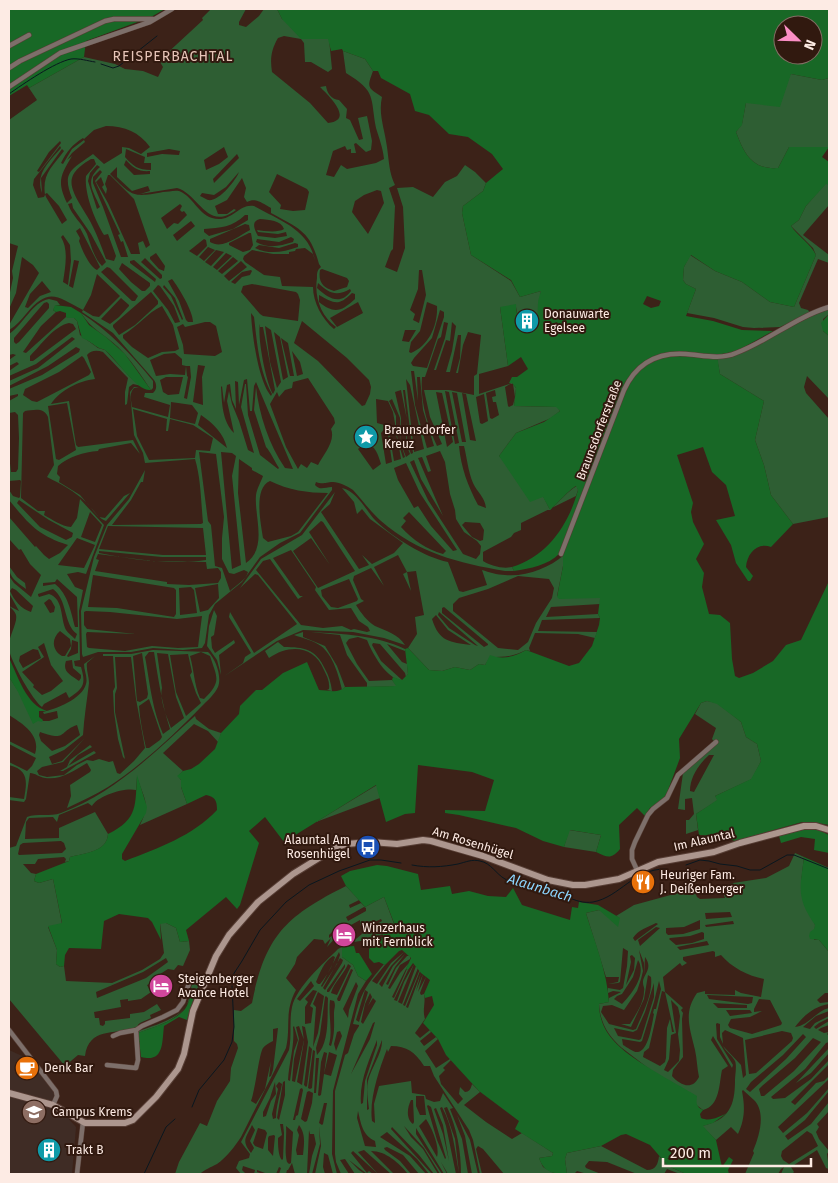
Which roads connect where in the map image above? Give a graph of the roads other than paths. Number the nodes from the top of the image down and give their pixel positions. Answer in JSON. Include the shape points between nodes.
{"nodes":[{"id":1,"x":172,"y":9,"type":"edge"},
{"id":2,"x":155,"y":19,"type":"junction"},
{"id":3,"x":29,"y":35,"type":"dead end"},
{"id":4,"x":9,"y":46,"type":"edge"},
{"id":5,"x":9,"y":68,"type":"edge"},
{"id":6,"x":9,"y":87,"type":"edge"},
{"id":7,"x":829,"y":307,"type":"edge"},
{"id":8,"x":561,"y":554,"type":"dead end"},
{"id":9,"x":716,"y":742,"type":"dead end"},
{"id":10,"x":829,"y":830,"type":"edge"},
{"id":11,"x":637,"y":870,"type":"junction"},
{"id":12,"x":585,"y":885,"type":"joint"},
{"id":13,"x":204,"y":983,"type":"junction"},
{"id":14,"x":9,"y":1030,"type":"edge"},
{"id":15,"x":136,"y":1030,"type":"junction"},
{"id":16,"x":114,"y":1036,"type":"dead end"},
{"id":17,"x":107,"y":1065,"type":"dead end"},
{"id":18,"x":9,"y":1093,"type":"edge"},
{"id":19,"x":53,"y":1105,"type":"junction"},
{"id":20,"x":83,"y":1122,"type":"junction"},
{"id":21,"x":78,"y":1174,"type":"edge"}],
"edges":[{"from":1,"to":2,"type":"street"},
{"from":2,"to":5,"type":"street","via":[[105,21]]},
{"from":2,"to":6,"type":"street","via":[[60,54]]},
{"from":3,"to":4,"type":"street"},
{"from":7,"to":8,"type":"street","name":"Braunsdorferstraße","via":[[732,355],[672,354],[636,370],[624,390]]},
{"from":9,"to":11,"type":"street","via":[[678,774],[667,798],[648,815],[632,850]]},
{"from":10,"to":11,"type":"street","name":"Im Alauntal","via":[[804,826]]},
{"from":11,"to":12,"type":"street","name":"Im Alauntal","via":[[619,879]]},
{"from":12,"to":13,"type":"street","name":"Am Rosenhügel","via":[[548,880],[431,841],[346,844],[293,874],[258,902],[223,942]]},
{"from":13,"to":15,"type":"street","via":[[192,981],[177,1010]]},
{"from":13,"to":20,"type":"street","name":"Am Rosenhügel","via":[[193,1011],[182,1061],[156,1097],[129,1122]]},
{"from":14,"to":19,"type":"street","via":[[56,1091]]},
{"from":15,"to":16,"type":"street"},
{"from":15,"to":17,"type":"street","via":[[136,1068]]},
{"from":18,"to":19,"type":"street"},
{"from":19,"to":20,"type":"street"},
{"from":20,"to":21,"type":"street"}]}
